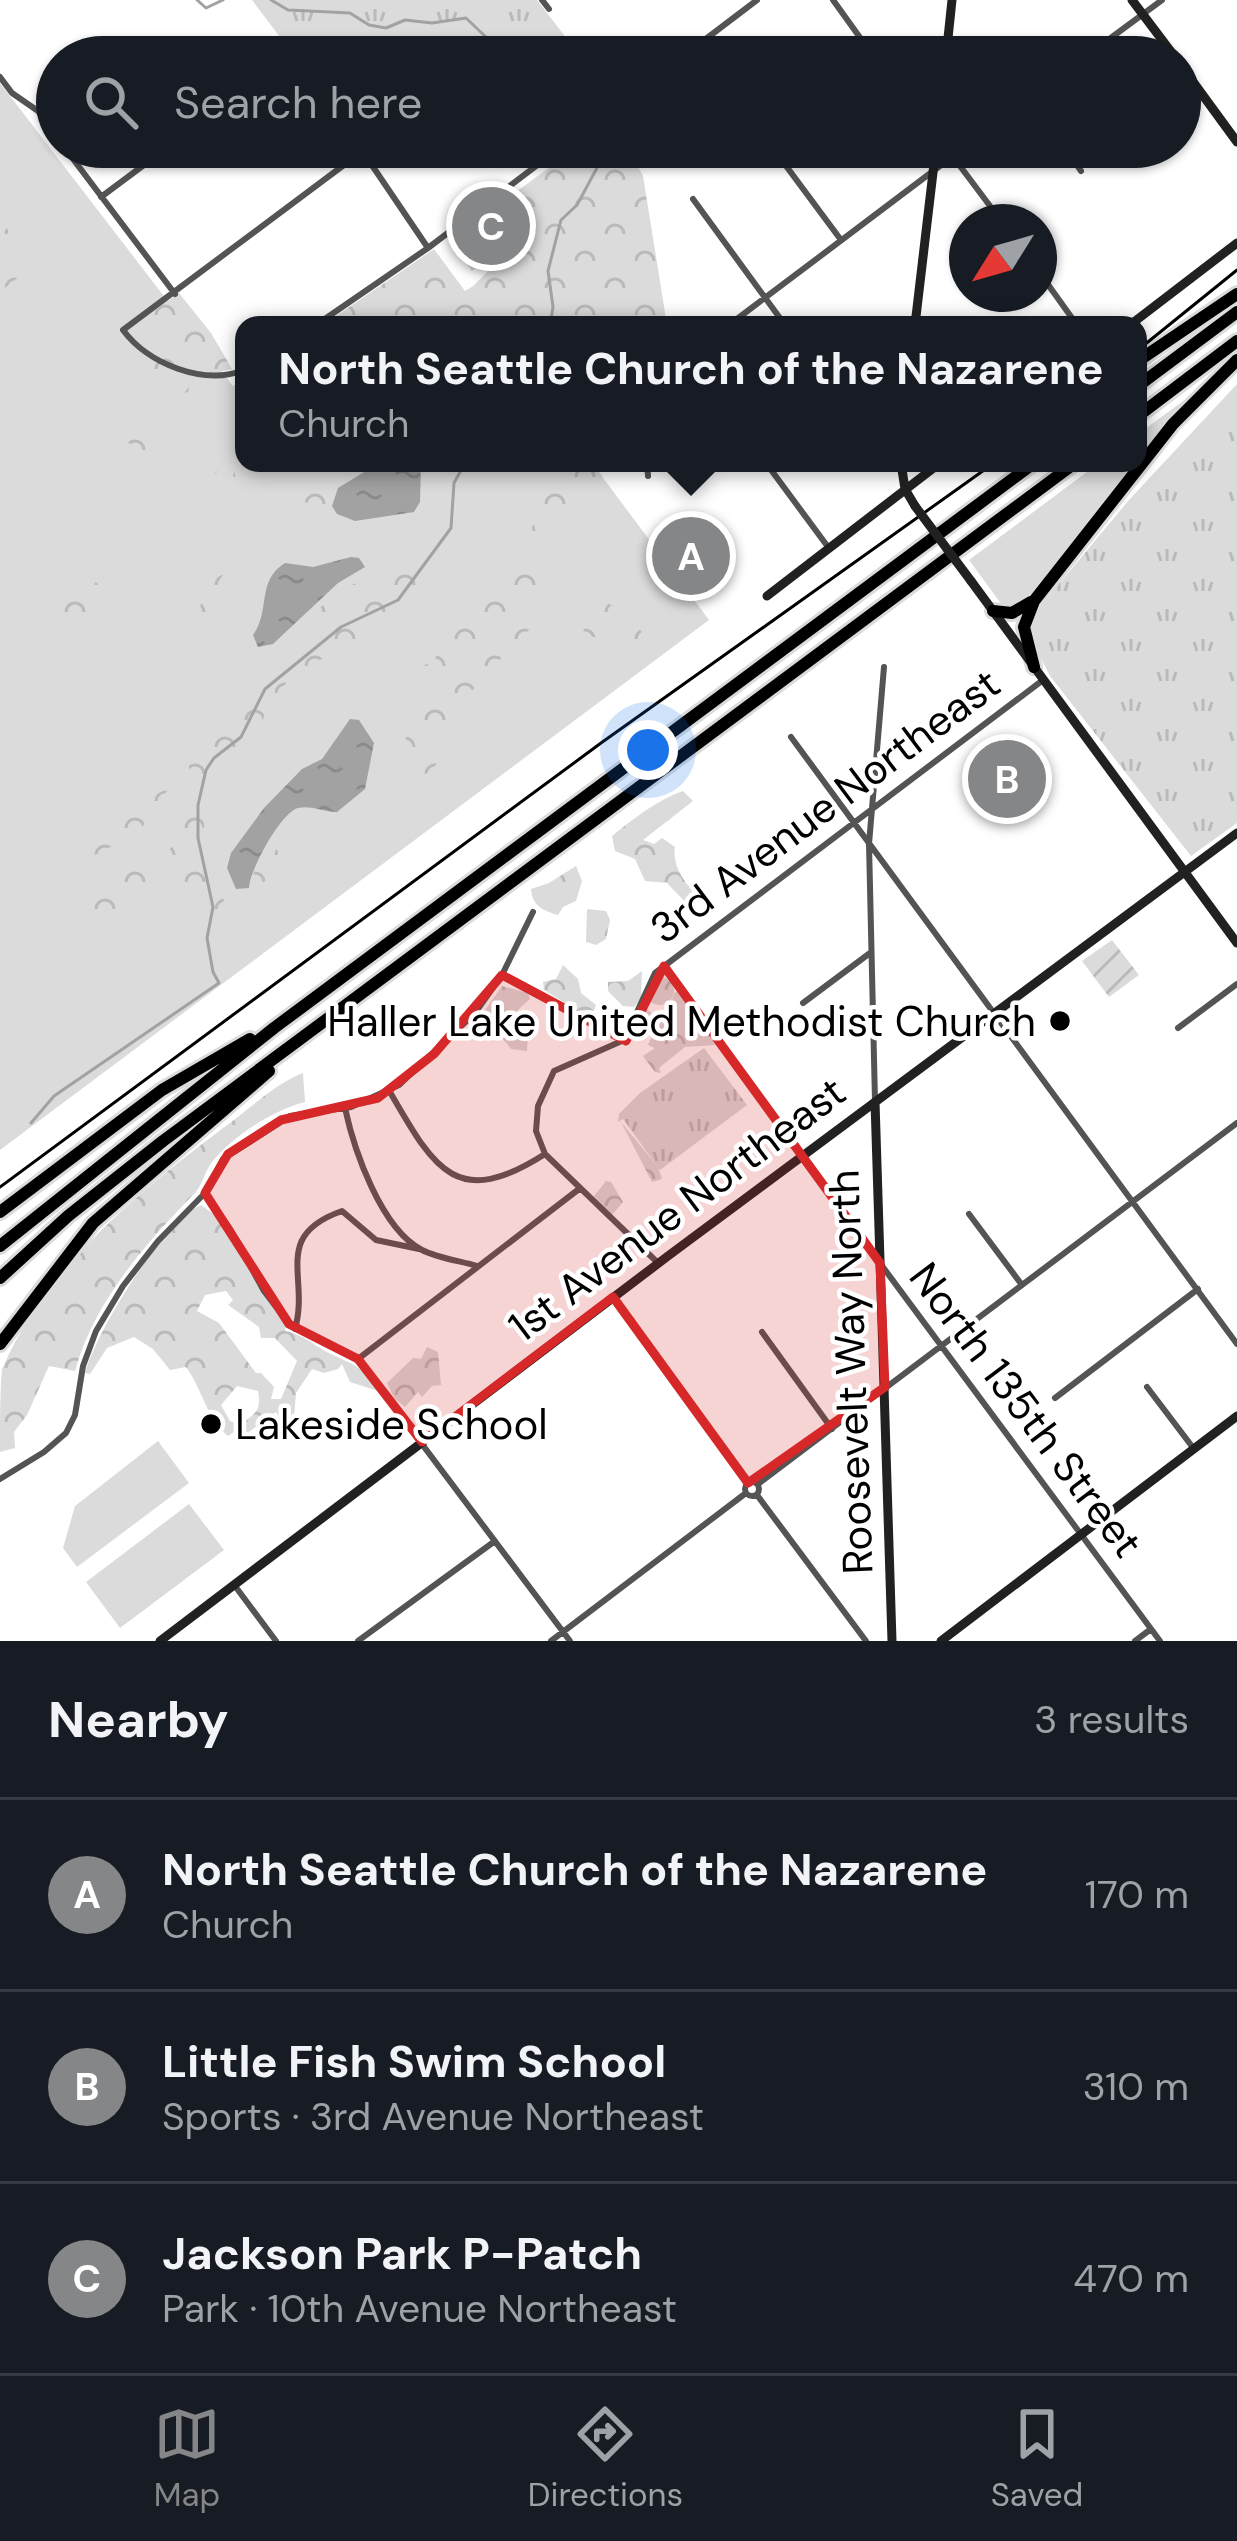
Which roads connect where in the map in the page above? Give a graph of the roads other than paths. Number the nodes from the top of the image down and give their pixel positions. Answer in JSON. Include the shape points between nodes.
{"nodes":[{"id":1,"x":542,"y":0,"type":"edge"},
{"id":2,"x":758,"y":0,"type":"edge"},
{"id":3,"x":833,"y":0,"type":"edge"},
{"id":4,"x":952,"y":0,"type":"edge"},
{"id":5,"x":1132,"y":0,"type":"edge"},
{"id":6,"x":1162,"y":0,"type":"edge"},
{"id":7,"x":549,"y":9,"type":"dead end"},
{"id":8,"x":1143,"y":15,"type":"junction"},
{"id":9,"x":710,"y":36,"type":"edge"},
{"id":10,"x":859,"y":36,"type":"edge"},
{"id":11,"x":948,"y":36,"type":"edge"},
{"id":12,"x":1114,"y":36,"type":"edge"},
{"id":13,"x":1159,"y":36,"type":"edge"},
{"id":14,"x":0,"y":77,"type":"edge"},
{"id":15,"x":1201,"y":93,"type":"edge"},
{"id":16,"x":36,"y":110,"type":"edge"},
{"id":17,"x":1237,"y":142,"type":"edge"},
{"id":18,"x":80,"y":168,"type":"edge"},
{"id":19,"x":140,"y":168,"type":"edge"},
{"id":20,"x":340,"y":168,"type":"edge"},
{"id":21,"x":377,"y":168,"type":"edge"},
{"id":22,"x":533,"y":168,"type":"edge"},
{"id":23,"x":788,"y":168,"type":"edge"},
{"id":24,"x":936,"y":168,"type":"edge"},
{"id":25,"x":962,"y":168,"type":"edge"},
{"id":26,"x":1079,"y":168,"type":"edge"},
{"id":27,"x":933,"y":170,"type":"junction"},
{"id":28,"x":1081,"y":171,"type":"dead end"},
{"id":29,"x":101,"y":197,"type":"junction"},
{"id":30,"x":693,"y":199,"type":"dead end"},
{"id":31,"x":989,"y":204,"type":"edge"},
{"id":32,"x":841,"y":240,"type":"junction"},
{"id":33,"x":1237,"y":243,"type":"edge"},
{"id":34,"x":428,"y":248,"type":"junction"},
{"id":35,"x":175,"y":294,"type":"junction"},
{"id":36,"x":1237,"y":294,"type":"edge"},
{"id":37,"x":765,"y":298,"type":"junction"},
{"id":38,"x":1237,"y":312,"type":"edge"},
{"id":39,"x":329,"y":316,"type":"edge"},
{"id":40,"x":741,"y":316,"type":"edge"},
{"id":41,"x":778,"y":316,"type":"edge"},
{"id":42,"x":916,"y":316,"type":"edge"},
{"id":43,"x":1142,"y":316,"type":"edge"},
{"id":44,"x":1237,"y":341,"type":"edge"},
{"id":45,"x":1147,"y":355,"type":"edge"},
{"id":46,"x":1237,"y":361,"type":"edge"},
{"id":47,"x":235,"y":373,"type":"edge"},
{"id":48,"x":1147,"y":379,"type":"edge"},
{"id":49,"x":1147,"y":409,"type":"edge"},
{"id":50,"x":1147,"y":457,"type":"edge"},
{"id":51,"x":647,"y":472,"type":"edge"},
{"id":52,"x":773,"y":472,"type":"edge"},
{"id":53,"x":903,"y":472,"type":"edge"},
{"id":54,"x":932,"y":472,"type":"edge"},
{"id":55,"x":1022,"y":472,"type":"edge"},
{"id":56,"x":1063,"y":472,"type":"edge"},
{"id":57,"x":1135,"y":472,"type":"edge"},
{"id":58,"x":647,"y":476,"type":"dead end"},
{"id":59,"x":910,"y":498,"type":"junction"},
{"id":60,"x":828,"y":547,"type":"junction"},
{"id":61,"x":767,"y":596,"type":"dead end"},
{"id":62,"x":1034,"y":601,"type":"junction"},
{"id":63,"x":993,"y":611,"type":"junction"},
{"id":64,"x":884,"y":667,"type":"dead end"},
{"id":65,"x":1034,"y":667,"type":"junction"},
{"id":66,"x":1043,"y":680,"type":"junction"},
{"id":67,"x":791,"y":737,"type":"dead end"},
{"id":68,"x":870,"y":810,"type":"junction"},
{"id":69,"x":854,"y":824,"type":"junction"},
{"id":70,"x":1237,"y":833,"type":"edge"},
{"id":71,"x":869,"y":844,"type":"junction"},
{"id":72,"x":1184,"y":871,"type":"junction"},
{"id":73,"x":533,"y":912,"type":"dead end"},
{"id":74,"x":1237,"y":943,"type":"edge"},
{"id":75,"x":870,"y":953,"type":"junction"},
{"id":76,"x":664,"y":966,"type":"junction"},
{"id":77,"x":502,"y":975,"type":"junction"},
{"id":78,"x":1237,"y":984,"type":"edge"},
{"id":79,"x":803,"y":1003,"type":"dead end"},
{"id":80,"x":993,"y":1014,"type":"junction"},
{"id":81,"x":328,"y":1018,"type":"junction"},
{"id":82,"x":274,"y":1028,"type":"junction"},
{"id":83,"x":1178,"y":1028,"type":"dead end"},
{"id":84,"x":624,"y":1040,"type":"junction"},
{"id":85,"x":390,"y":1092,"type":"junction"},
{"id":86,"x":875,"y":1102,"type":"junction"},
{"id":87,"x":345,"y":1108,"type":"junction"},
{"id":88,"x":1237,"y":1124,"type":"edge"},
{"id":89,"x":545,"y":1154,"type":"junction"},
{"id":90,"x":801,"y":1156,"type":"junction"},
{"id":91,"x":579,"y":1190,"type":"junction"},
{"id":92,"x":205,"y":1193,"type":"junction"},
{"id":93,"x":1134,"y":1201,"type":"junction"},
{"id":94,"x":0,"y":1212,"type":"edge"},
{"id":95,"x":969,"y":1214,"type":"dead end"},
{"id":96,"x":0,"y":1246,"type":"edge"},
{"id":97,"x":419,"y":1249,"type":"junction"},
{"id":98,"x":658,"y":1263,"type":"junction"},
{"id":99,"x":880,"y":1263,"type":"junction"},
{"id":100,"x":477,"y":1266,"type":"junction"},
{"id":101,"x":0,"y":1278,"type":"edge"},
{"id":102,"x":1022,"y":1285,"type":"junction"},
{"id":103,"x":1198,"y":1289,"type":"junction"},
{"id":104,"x":613,"y":1298,"type":"junction"},
{"id":105,"x":295,"y":1329,"type":"junction"},
{"id":106,"x":762,"y":1332,"type":"dead end"},
{"id":107,"x":0,"y":1344,"type":"edge"},
{"id":108,"x":1237,"y":1344,"type":"edge"},
{"id":109,"x":941,"y":1346,"type":"junction"},
{"id":110,"x":358,"y":1359,"type":"junction"},
{"id":111,"x":885,"y":1387,"type":"junction"},
{"id":112,"x":1147,"y":1387,"type":"dead end"},
{"id":113,"x":1054,"y":1398,"type":"dead end"},
{"id":114,"x":1237,"y":1415,"type":"edge"},
{"id":115,"x":832,"y":1429,"type":"junction"},
{"id":116,"x":422,"y":1442,"type":"junction"},
{"id":117,"x":1194,"y":1449,"type":"junction"},
{"id":118,"x":0,"y":1479,"type":"edge"},
{"id":119,"x":748,"y":1483,"type":"junction"},
{"id":120,"x":758,"y":1484,"type":"junction"},
{"id":121,"x":746,"y":1493,"type":"junction"},
{"id":122,"x":757,"y":1495,"type":"junction"},
{"id":123,"x":1081,"y":1534,"type":"junction"},
{"id":124,"x":494,"y":1541,"type":"junction"},
{"id":125,"x":234,"y":1585,"type":"junction"},
{"id":126,"x":1151,"y":1629,"type":"junction"},
{"id":127,"x":563,"y":1632,"type":"junction"},
{"id":128,"x":160,"y":1641,"type":"edge"},
{"id":129,"x":275,"y":1641,"type":"edge"},
{"id":130,"x":358,"y":1641,"type":"edge"},
{"id":131,"x":551,"y":1641,"type":"edge"},
{"id":132,"x":570,"y":1641,"type":"edge"},
{"id":133,"x":866,"y":1641,"type":"edge"},
{"id":134,"x":892,"y":1641,"type":"edge"},
{"id":135,"x":940,"y":1641,"type":"edge"},
{"id":136,"x":1136,"y":1641,"type":"edge"},
{"id":137,"x":1160,"y":1641,"type":"edge"}],
"edges":[{"from":1,"to":7,"type":"street"},
{"from":2,"to":9,"type":"street"},
{"from":3,"to":10,"type":"street"},
{"from":4,"to":11,"type":"street"},
{"from":5,"to":8,"type":"street"},
{"from":6,"to":8,"type":"street"},
{"from":8,"to":12,"type":"street"},
{"from":8,"to":13,"type":"street"},
{"from":14,"to":16,"type":"street"},
{"from":15,"to":17,"type":"street"},
{"from":18,"to":29,"type":"street"},
{"from":19,"to":29,"type":"street"},
{"from":20,"to":35,"type":"street"},
{"from":21,"to":34,"type":"street"},
{"from":22,"to":34,"type":"street"},
{"from":23,"to":32,"type":"street"},
{"from":24,"to":27,"type":"street"},
{"from":25,"to":31,"type":"street"},
{"from":26,"to":28,"type":"street"},
{"from":27,"to":32,"type":"street"},
{"from":27,"to":42,"type":"street"},
{"from":29,"to":35,"type":"street"},
{"from":30,"to":37,"type":"street"},
{"from":32,"to":37,"type":"street"},
{"from":33,"to":43,"type":"street"},
{"from":34,"to":39,"type":"street"},
{"from":35,"to":47,"type":"street","via":[[123,329],[132,343],[203,377]]},
{"from":36,"to":45,"type":"highway"},
{"from":37,"to":40,"type":"street"},
{"from":37,"to":41,"type":"street"},
{"from":38,"to":48,"type":"highway"},
{"from":44,"to":49,"type":"highway"},
{"from":46,"to":50,"type":"highway"},
{"from":51,"to":58,"type":"street"},
{"from":52,"to":60,"type":"street"},
{"from":53,"to":59,"type":"street"},
{"from":54,"to":59,"type":"street"},
{"from":55,"to":82,"type":"highway"},
{"from":56,"to":81,"type":"highway"},
{"from":57,"to":62,"type":"highway"},
{"from":59,"to":60,"type":"street"},
{"from":59,"to":63,"type":"street","bridge":true},
{"from":60,"to":61,"type":"street"},
{"from":62,"to":63,"type":"highway","via":[[1012,613]]},
{"from":62,"to":65,"type":"highway","via":[[1024,627]]},
{"from":63,"to":65,"type":"street"},
{"from":64,"to":68,"type":"street"},
{"from":65,"to":66,"type":"street"},
{"from":66,"to":68,"type":"street","name":"3rd Avenue Northeast"},
{"from":66,"to":72,"type":"street"},
{"from":67,"to":69,"type":"street"},
{"from":68,"to":69,"type":"street","name":"3rd Avenue Northeast"},
{"from":68,"to":71,"type":"street"},
{"from":69,"to":71,"type":"street"},
{"from":69,"to":76,"type":"street","name":"3rd Avenue Northeast"},
{"from":70,"to":72,"type":"street","name":"1st Avenue Northeast"},
{"from":71,"to":75,"type":"street"},
{"from":71,"to":80,"type":"street"},
{"from":72,"to":74,"type":"street"},
{"from":72,"to":80,"type":"street","name":"1st Avenue Northeast"},
{"from":73,"to":77,"type":"street"},
{"from":75,"to":79,"type":"street"},
{"from":75,"to":86,"type":"street"},
{"from":76,"to":84,"type":"street","name":"3rd Avenue Northeast","via":[[648,982]]},
{"from":76,"to":90,"type":"street","name":"North 135th Street"},
{"from":77,"to":84,"type":"street"},
{"from":77,"to":85,"type":"street","via":[[464,1026]]},
{"from":78,"to":83,"type":"street"},
{"from":80,"to":86,"type":"street","name":"1st Avenue Northeast"},
{"from":80,"to":93,"type":"street"},
{"from":81,"to":101,"type":"highway","via":[[93,1195]]},
{"from":81,"to":107,"type":"highway","via":[[93,1223]]},
{"from":82,"to":94,"type":"highway","via":[[162,1090]]},
{"from":82,"to":96,"type":"highway"},
{"from":84,"to":89,"type":"street","via":[[548,1078],[536,1118]]},
{"from":85,"to":87,"type":"street"},
{"from":85,"to":89,"type":"street","via":[[426,1151],[457,1175],[490,1182]]},
{"from":86,"to":90,"type":"street","name":"1st Avenue Northeast"},
{"from":86,"to":99,"type":"street","name":"Roosevelt Way North"},
{"from":87,"to":92,"type":"street","via":[[281,1120],[228,1154]]},
{"from":87,"to":97,"type":"street","via":[[385,1213]]},
{"from":88,"to":93,"type":"street"},
{"from":89,"to":91,"type":"street"},
{"from":90,"to":98,"type":"street","name":"1st Avenue Northeast"},
{"from":90,"to":99,"type":"street","name":"North 135th Street"},
{"from":91,"to":98,"type":"street"},
{"from":91,"to":100,"type":"street"},
{"from":92,"to":105,"type":"street"},
{"from":92,"to":118,"type":"street","via":[[158,1241],[96,1331],[66,1433]]},
{"from":93,"to":102,"type":"street"},
{"from":93,"to":103,"type":"street"},
{"from":95,"to":102,"type":"street"},
{"from":97,"to":100,"type":"street"},
{"from":97,"to":105,"type":"street","via":[[376,1240],[342,1211],[313,1226],[296,1254]]},
{"from":98,"to":104,"type":"street","name":"1st Avenue Northeast"},
{"from":99,"to":109,"type":"street","name":"North 135th Street"},
{"from":99,"to":111,"type":"street","name":"Roosevelt Way North"},
{"from":100,"to":110,"type":"street"},
{"from":102,"to":109,"type":"street"},
{"from":103,"to":108,"type":"street"},
{"from":103,"to":113,"type":"street"},
{"from":104,"to":116,"type":"street","name":"1st Avenue Northeast"},
{"from":104,"to":119,"type":"street"},
{"from":105,"to":110,"type":"street"},
{"from":106,"to":115,"type":"street"},
{"from":109,"to":111,"type":"street"},
{"from":109,"to":123,"type":"street","name":"North 135th Street"},
{"from":110,"to":116,"type":"street"},
{"from":111,"to":115,"type":"street"},
{"from":111,"to":134,"type":"street","name":"Roosevelt Way North"},
{"from":112,"to":117,"type":"street"},
{"from":114,"to":117,"type":"street"},
{"from":115,"to":120,"type":"street"},
{"from":116,"to":124,"type":"street"},
{"from":116,"to":125,"type":"street","name":"1st Avenue Northeast"},
{"from":117,"to":123,"type":"street"},
{"from":119,"to":120,"type":"street"},
{"from":119,"to":121,"type":"street"},
{"from":120,"to":122,"type":"street"},
{"from":121,"to":122,"type":"street"},
{"from":121,"to":127,"type":"street"},
{"from":122,"to":133,"type":"street"},
{"from":123,"to":126,"type":"street","name":"North 135th Street"},
{"from":123,"to":135,"type":"street"},
{"from":124,"to":127,"type":"street"},
{"from":124,"to":130,"type":"street"},
{"from":125,"to":128,"type":"street","name":"1st Avenue Northeast"},
{"from":125,"to":129,"type":"street"},
{"from":126,"to":136,"type":"street"},
{"from":126,"to":137,"type":"street","name":"North 135th Street"},
{"from":127,"to":131,"type":"street"},
{"from":127,"to":132,"type":"street"}]}
